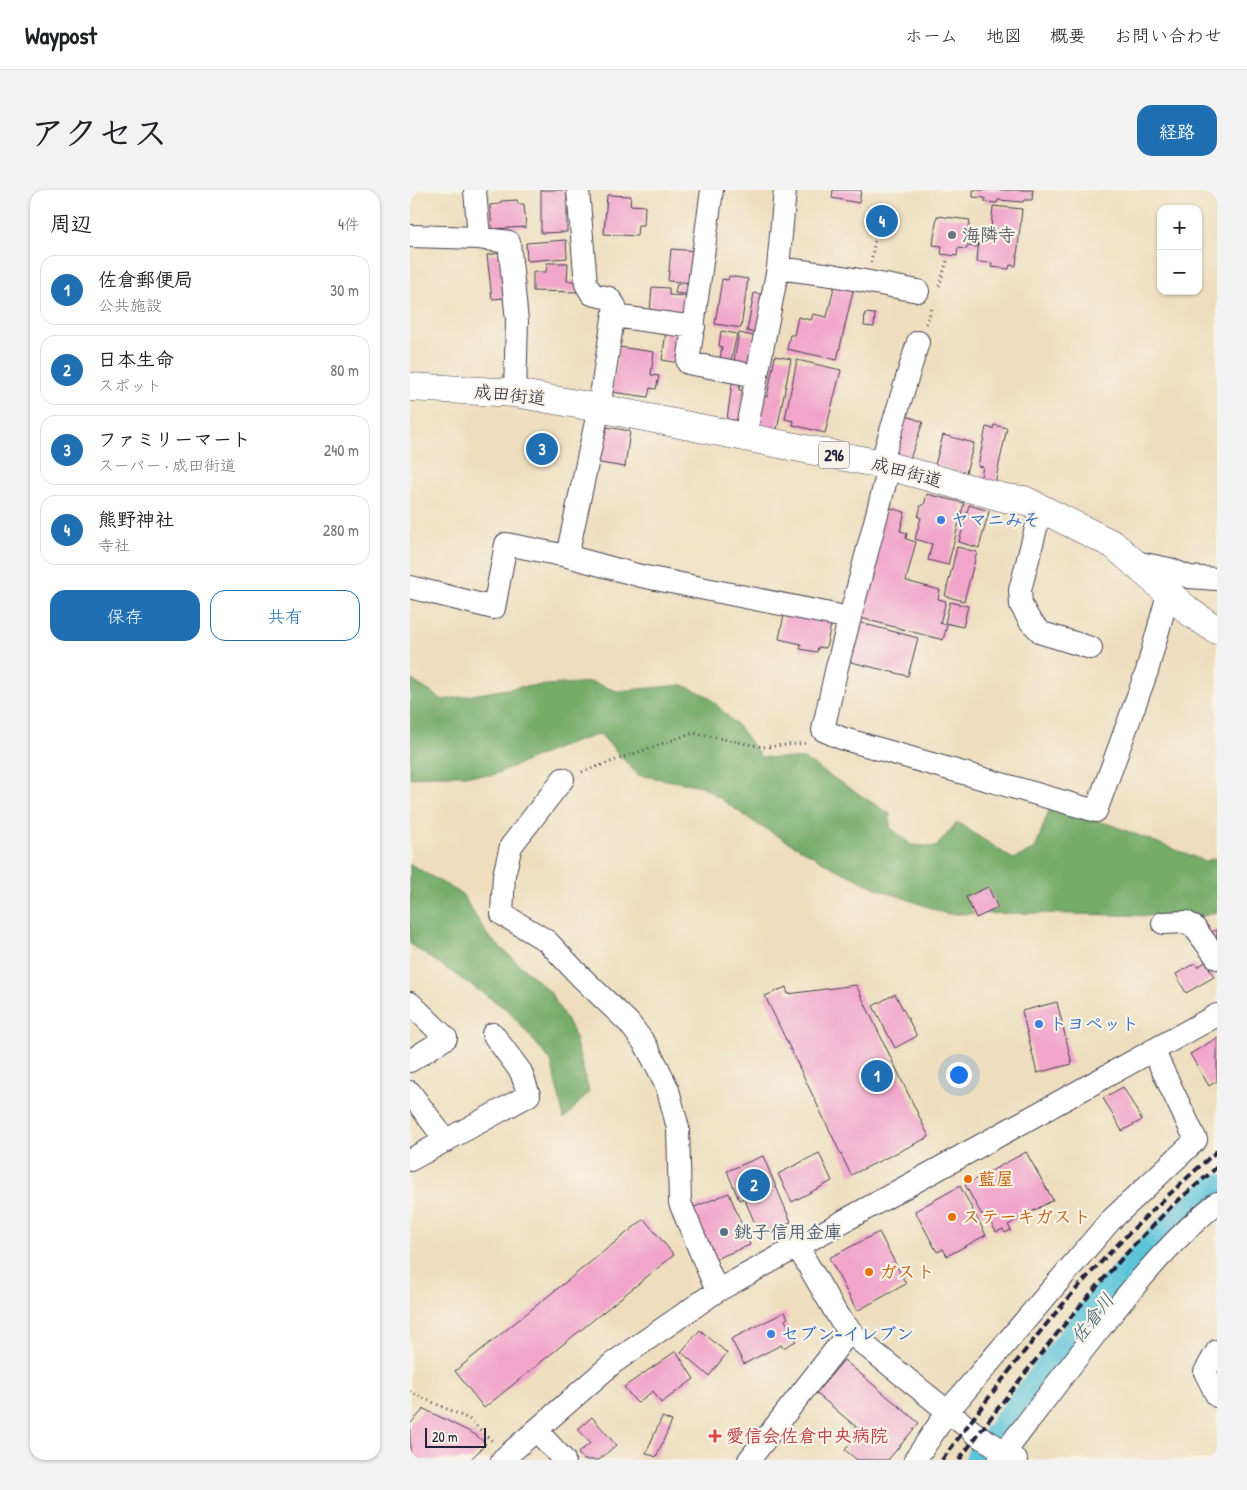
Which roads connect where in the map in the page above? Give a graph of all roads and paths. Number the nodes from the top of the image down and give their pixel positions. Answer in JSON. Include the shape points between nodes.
{"nodes":[{"id":1,"x":475,"y":190,"type":"edge"},
{"id":2,"x":578,"y":190,"type":"edge"},
{"id":3,"x":712,"y":190,"type":"edge"},
{"id":4,"x":785,"y":190,"type":"edge"},
{"id":5,"x":877,"y":229,"type":"dead end"},
{"id":6,"x":410,"y":236,"type":"edge"},
{"id":7,"x":479,"y":238,"type":"junction"},
{"id":8,"x":778,"y":268,"type":"junction"},
{"id":9,"x":867,"y":282,"type":"junction"},
{"id":10,"x":918,"y":291,"type":"dead end"},
{"id":11,"x":614,"y":316,"type":"junction"},
{"id":12,"x":694,"y":327,"type":"junction"},
{"id":13,"x":918,"y":342,"type":"dead end"},
{"id":14,"x":757,"y":376,"type":"junction"},
{"id":15,"x":410,"y":387,"type":"edge"},
{"id":16,"x":516,"y":393,"type":"junction"},
{"id":17,"x":599,"y":408,"type":"junction"},
{"id":18,"x":745,"y":437,"type":"junction"},
{"id":19,"x":885,"y":466,"type":"junction"},
{"id":20,"x":1041,"y":508,"type":"junction"},
{"id":21,"x":567,"y":556,"type":"junction"},
{"id":22,"x":1135,"y":562,"type":"junction"},
{"id":23,"x":1217,"y":579,"type":"edge"},
{"id":24,"x":410,"y":587,"type":"edge"},
{"id":25,"x":1168,"y":594,"type":"junction"},
{"id":26,"x":850,"y":618,"type":"junction"},
{"id":27,"x":1217,"y":630,"type":"edge"},
{"id":28,"x":1091,"y":648,"type":"dead end"},
{"id":29,"x":823,"y":730,"type":"junction"},
{"id":30,"x":563,"y":779,"type":"joint"},
{"id":31,"x":1163,"y":923,"type":"dead end"},
{"id":32,"x":1217,"y":958,"type":"edge"},
{"id":33,"x":410,"y":1003,"type":"edge"},
{"id":34,"x":1217,"y":1015,"type":"edge"},
{"id":35,"x":493,"y":1034,"type":"dead end"},
{"id":36,"x":1153,"y":1050,"type":"junction"},
{"id":37,"x":410,"y":1061,"type":"edge"},
{"id":38,"x":410,"y":1092,"type":"edge"},
{"id":39,"x":446,"y":1141,"type":"junction"},
{"id":40,"x":410,"y":1160,"type":"edge"},
{"id":41,"x":1213,"y":1214,"type":"edge"},
{"id":42,"x":797,"y":1246,"type":"junction"},
{"id":43,"x":717,"y":1291,"type":"junction"},
{"id":44,"x":850,"y":1331,"type":"junction"},
{"id":45,"x":1217,"y":1351,"type":"edge"},
{"id":46,"x":410,"y":1392,"type":"edge"},
{"id":47,"x":1217,"y":1396,"type":"edge"},
{"id":48,"x":948,"y":1411,"type":"junction"},
{"id":49,"x":536,"y":1430,"type":"junction"},
{"id":50,"x":1007,"y":1457,"type":"edge"},
{"id":51,"x":504,"y":1458,"type":"edge"},
{"id":52,"x":564,"y":1460,"type":"edge"},
{"id":53,"x":749,"y":1460,"type":"edge"},
{"id":54,"x":915,"y":1460,"type":"edge"}],
"edges":[{"from":1,"to":7,"type":"street"},
{"from":2,"to":11,"type":"street","via":[[586,284],[592,294],[608,298],[615,306]]},
{"from":3,"to":12,"type":"street"},
{"from":4,"to":8,"type":"street"},
{"from":5,"to":9,"type":"path"},
{"from":6,"to":7,"type":"street"},
{"from":7,"to":16,"type":"street","via":[[509,242],[517,321]]},
{"from":8,"to":9,"type":"street"},
{"from":8,"to":14,"type":"street"},
{"from":9,"to":10,"type":"street"},
{"from":11,"to":12,"type":"street"},
{"from":11,"to":17,"type":"street"},
{"from":12,"to":14,"type":"street","via":[[688,363]]},
{"from":13,"to":19,"type":"street"},
{"from":14,"to":18,"type":"street"},
{"from":15,"to":16,"type":"highway","name":"成田街道","number":"296"},
{"from":16,"to":17,"type":"highway","name":"成田街道","number":"296"},
{"from":17,"to":18,"type":"highway","name":"成田街道","number":"296"},
{"from":17,"to":21,"type":"street"},
{"from":18,"to":19,"type":"highway","name":"成田街道","number":"296"},
{"from":19,"to":20,"type":"highway","name":"成田街道","number":"296","via":[[1005,498],[1024,500]]},
{"from":19,"to":26,"type":"street","via":[[886,478]]},
{"from":20,"to":22,"type":"highway","name":"成田街道","number":"296","via":[[1114,545]]},
{"from":20,"to":28,"type":"street","via":[[1020,590],[1021,605],[1042,633]]},
{"from":21,"to":24,"type":"street","via":[[506,544],[494,608]]},
{"from":21,"to":26,"type":"street","via":[[641,576]]},
{"from":22,"to":23,"type":"street","via":[[1189,577]]},
{"from":22,"to":25,"type":"highway","name":"成田街道","number":"296"},
{"from":25,"to":27,"type":"highway","name":"成田街道","number":"296"},
{"from":25,"to":29,"type":"street","via":[[1148,671],[1096,811],[841,738]]},
{"from":26,"to":29,"type":"street"},
{"from":29,"to":30,"type":"path","via":[[811,742],[764,747],[693,733]]},
{"from":30,"to":43,"type":"street","via":[[511,846],[504,875],[502,914],[547,941],[629,1023],[645,1044],[668,1090],[678,1128],[680,1203]]},
{"from":31,"to":32,"type":"street","via":[[1186,922],[1194,927]]},
{"from":33,"to":37,"type":"street","via":[[446,1038]]},
{"from":34,"to":36,"type":"street"},
{"from":35,"to":39,"type":"street","via":[[521,1072],[529,1095]]},
{"from":36,"to":42,"type":"street"},
{"from":36,"to":48,"type":"street","via":[[1196,1140],[1110,1221]]},
{"from":38,"to":39,"type":"street"},
{"from":39,"to":40,"type":"street"},
{"from":41,"to":50,"type":"street","via":[[1162,1255],[1127,1295],[1074,1360]]},
{"from":42,"to":43,"type":"street"},
{"from":42,"to":44,"type":"street"},
{"from":43,"to":49,"type":"street","via":[[613,1363]]},
{"from":44,"to":48,"type":"street"},
{"from":44,"to":53,"type":"street"},
{"from":45,"to":47,"type":"street","via":[[1205,1372]]},
{"from":46,"to":51,"type":"path","via":[[469,1419]]},
{"from":48,"to":50,"type":"street"},
{"from":48,"to":54,"type":"street"},
{"from":49,"to":51,"type":"street"},
{"from":49,"to":52,"type":"street"}]}
